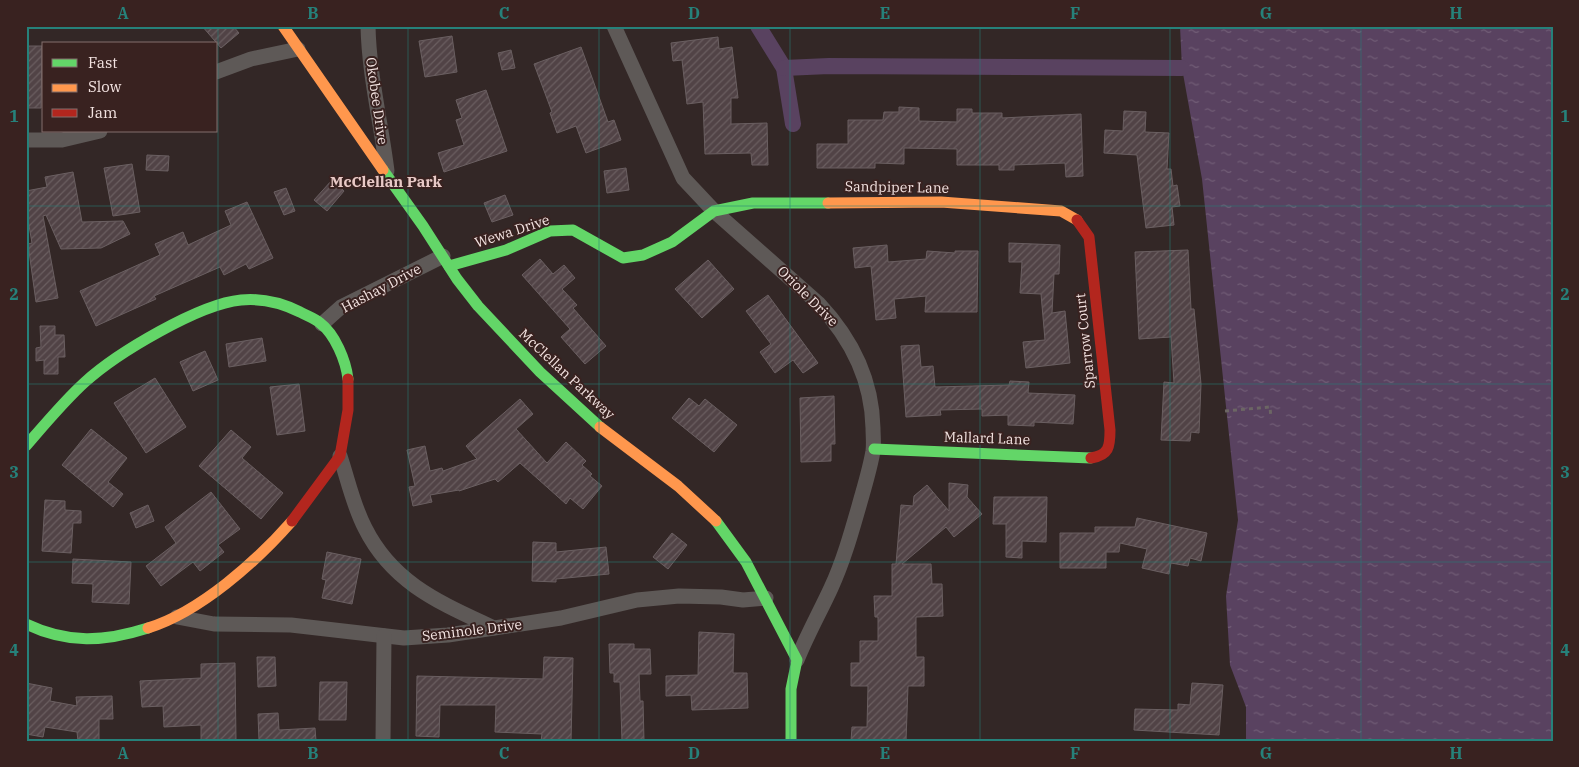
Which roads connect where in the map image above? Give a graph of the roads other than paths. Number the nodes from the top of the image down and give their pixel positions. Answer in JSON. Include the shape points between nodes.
{"nodes":[{"id":1,"x":283,"y":26,"type":"edge"},
{"id":2,"x":368,"y":26,"type":"edge"},
{"id":3,"x":614,"y":26,"type":"edge"},
{"id":4,"x":298,"y":49,"type":"junction"},
{"id":5,"x":218,"y":71,"type":"edge"},
{"id":6,"x":96,"y":132,"type":"edge"},
{"id":7,"x":26,"y":140,"type":"edge"},
{"id":8,"x":387,"y":176,"type":"junction"},
{"id":9,"x":714,"y":211,"type":"junction"},
{"id":10,"x":1079,"y":220,"type":"joint"},
{"id":11,"x":446,"y":261,"type":"junction"},
{"id":12,"x":322,"y":324,"type":"junction"},
{"id":13,"x":26,"y":446,"type":"edge"},
{"id":14,"x":874,"y":449,"type":"junction"},
{"id":15,"x":340,"y":456,"type":"junction"},
{"id":16,"x":1099,"y":456,"type":"joint"},
{"id":17,"x":766,"y":598,"type":"junction"},
{"id":18,"x":177,"y":617,"type":"junction"},
{"id":19,"x":26,"y":624,"type":"edge"},
{"id":20,"x":494,"y":628,"type":"junction"},
{"id":21,"x":384,"y":636,"type":"junction"},
{"id":22,"x":797,"y":660,"type":"junction"},
{"id":23,"x":383,"y":741,"type":"edge"},
{"id":24,"x":791,"y":741,"type":"edge"}],
"edges":[{"from":1,"to":4,"type":"street","name":"McClellan Parkway"},
{"from":2,"to":8,"type":"street","name":"Okobee Drive"},
{"from":3,"to":9,"type":"street","name":"Oriole Drive","via":[[678,169]]},
{"from":4,"to":5,"type":"street","via":[[251,59]]},
{"from":4,"to":8,"type":"street","name":"McClellan Parkway"},
{"from":6,"to":7,"type":"street","via":[[62,140]]},
{"from":8,"to":11,"type":"street","name":"McClellan Parkway"},
{"from":9,"to":10,"type":"street","name":"Sandpiper Lane","via":[[753,203],[941,202],[1061,211]]},
{"from":9,"to":11,"type":"street","name":"Wewa Drive","via":[[690,231],[643,255],[623,258],[573,230],[550,231],[506,250]]},
{"from":9,"to":14,"type":"street","name":"Oriole Drive","via":[[818,303],[843,333],[871,397]]},
{"from":10,"to":16,"type":"street","name":"Sparrow Court","via":[[1089,237],[1110,430],[1110,445]]},
{"from":11,"to":12,"type":"street","name":"Hashay Drive","via":[[341,307]]},
{"from":11,"to":17,"type":"street","name":"McClellan Parkway","via":[[484,312],[545,377],[599,426],[679,486],[710,514],[756,576]]},
{"from":12,"to":13,"type":"street","via":[[290,307],[265,300],[231,301],[196,314],[146,338],[92,376]]},
{"from":12,"to":15,"type":"street","via":[[341,352],[348,380],[348,418]]},
{"from":14,"to":16,"type":"street","name":"Mallard Lane"},
{"from":14,"to":22,"type":"street","name":"Oriole Drive","via":[[850,539]]},
{"from":15,"to":18,"type":"street","via":[[303,508],[262,554],[222,587]]},
{"from":15,"to":20,"type":"street","via":[[365,528],[388,562],[424,594]]},
{"from":17,"to":20,"type":"street","name":"Seminole Drive","via":[[743,600],[679,596],[636,600],[561,618]]},
{"from":17,"to":22,"type":"street","name":"McClellan Parkway"},
{"from":18,"to":19,"type":"street","via":[[140,631],[99,640],[70,639]]},
{"from":18,"to":21,"type":"street","name":"Seminole Drive","via":[[214,624],[291,625]]},
{"from":20,"to":21,"type":"street","name":"Seminole Drive","via":[[448,635]]},
{"from":21,"to":23,"type":"street"},
{"from":22,"to":24,"type":"street","via":[[791,689]]}]}
